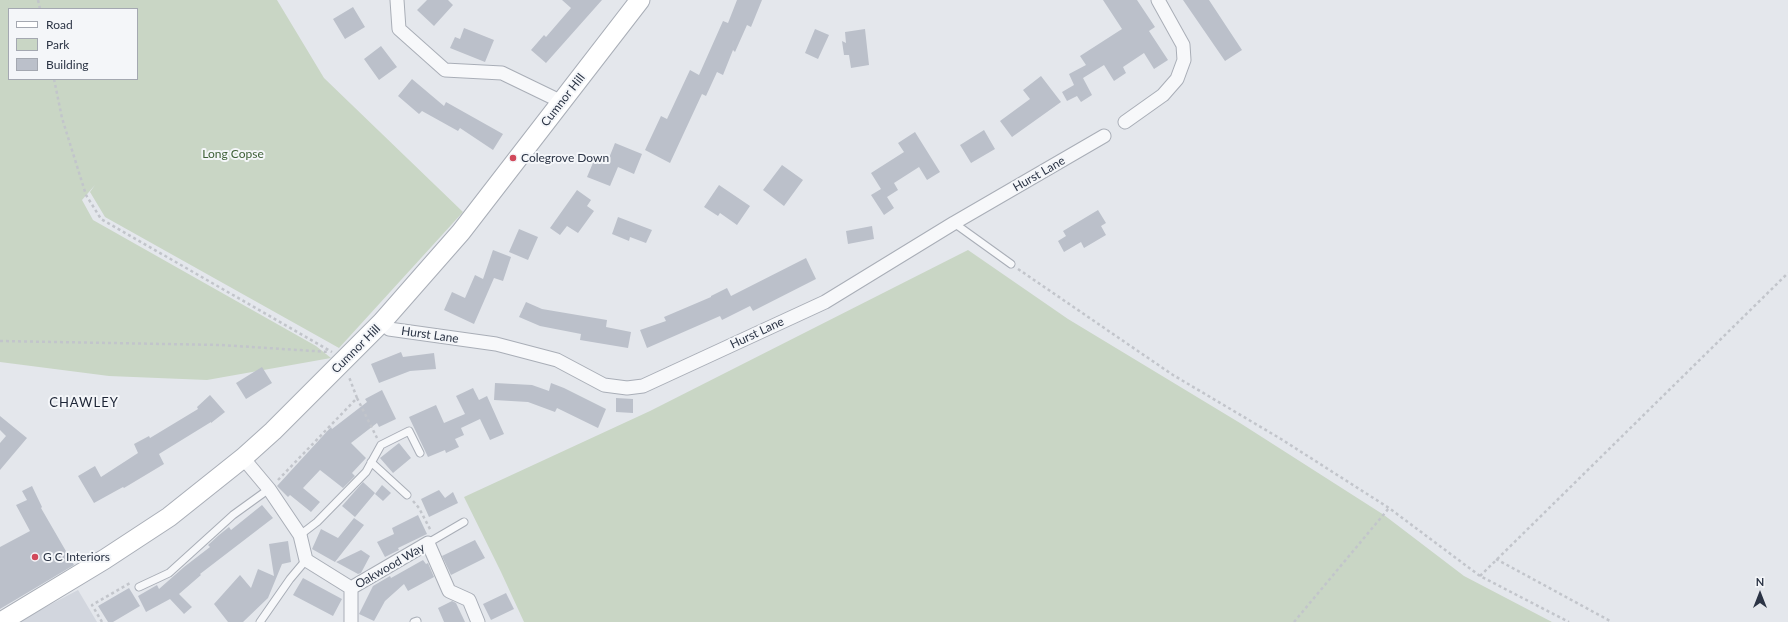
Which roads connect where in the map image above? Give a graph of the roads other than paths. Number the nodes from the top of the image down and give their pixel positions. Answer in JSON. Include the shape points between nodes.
{"nodes":[{"id":1,"x":397,"y":0,"type":"edge"},
{"id":2,"x":640,"y":0,"type":"edge"},
{"id":3,"x":1158,"y":0,"type":"edge"},
{"id":4,"x":562,"y":102,"type":"junction"},
{"id":5,"x":1125,"y":122,"type":"dead end"},
{"id":6,"x":1104,"y":136,"type":"dead end"},
{"id":7,"x":954,"y":223,"type":"junction"},
{"id":8,"x":1011,"y":264,"type":"road end"},
{"id":9,"x":382,"y":322,"type":"junction"},
{"id":10,"x":420,"y":453,"type":"dead end"},
{"id":11,"x":243,"y":458,"type":"junction"},
{"id":12,"x":371,"y":462,"type":"junction"},
{"id":13,"x":269,"y":489,"type":"junction"},
{"id":14,"x":407,"y":495,"type":"road end"},
{"id":15,"x":464,"y":522,"type":"dead end"},
{"id":16,"x":300,"y":535,"type":"junction"},
{"id":17,"x":431,"y":541,"type":"junction"},
{"id":18,"x":306,"y":560,"type":"junction"},
{"id":19,"x":139,"y":587,"type":"road end"},
{"id":20,"x":351,"y":588,"type":"junction"},
{"id":21,"x":1,"y":622,"type":"edge"},
{"id":22,"x":260,"y":622,"type":"edge"},
{"id":23,"x":354,"y":622,"type":"edge"},
{"id":24,"x":478,"y":622,"type":"edge"}],
"edges":[{"from":1,"to":4,"type":"street","via":[[399,29],[445,70],[502,73]]},
{"from":2,"to":4,"type":"street","name":"Cumnor Hill"},
{"from":3,"to":5,"type":"street","via":[[1183,46],[1184,60],[1177,79],[1163,95]]},
{"from":4,"to":9,"type":"street","name":"Cumnor Hill","via":[[461,232]]},
{"from":6,"to":7,"type":"street","name":"Hurst Lane"},
{"from":7,"to":8,"type":"lane"},
{"from":7,"to":9,"type":"street","name":"Hurst Lane","via":[[825,302],[643,386],[627,388],[604,385],[557,360],[496,344],[389,329]]},
{"from":9,"to":11,"type":"street","name":"Cumnor Hill"},
{"from":10,"to":12,"type":"lane","via":[[409,431],[381,445]]},
{"from":11,"to":13,"type":"street"},
{"from":11,"to":21,"type":"street","name":"Cumnor Hill","via":[[169,517],[104,560]]},
{"from":12,"to":14,"type":"lane"},
{"from":12,"to":16,"type":"lane","via":[[366,472],[318,522]]},
{"from":13,"to":16,"type":"street"},
{"from":13,"to":19,"type":"lane","via":[[233,515],[168,573]]},
{"from":15,"to":17,"type":"lane"},
{"from":16,"to":18,"type":"street"},
{"from":17,"to":20,"type":"street","name":"Oakwood Way"},
{"from":17,"to":24,"type":"street","name":"Oakwood Way","via":[[449,591],[469,600]]},
{"from":18,"to":20,"type":"street"},
{"from":18,"to":22,"type":"lane"},
{"from":20,"to":23,"type":"street"}]}
